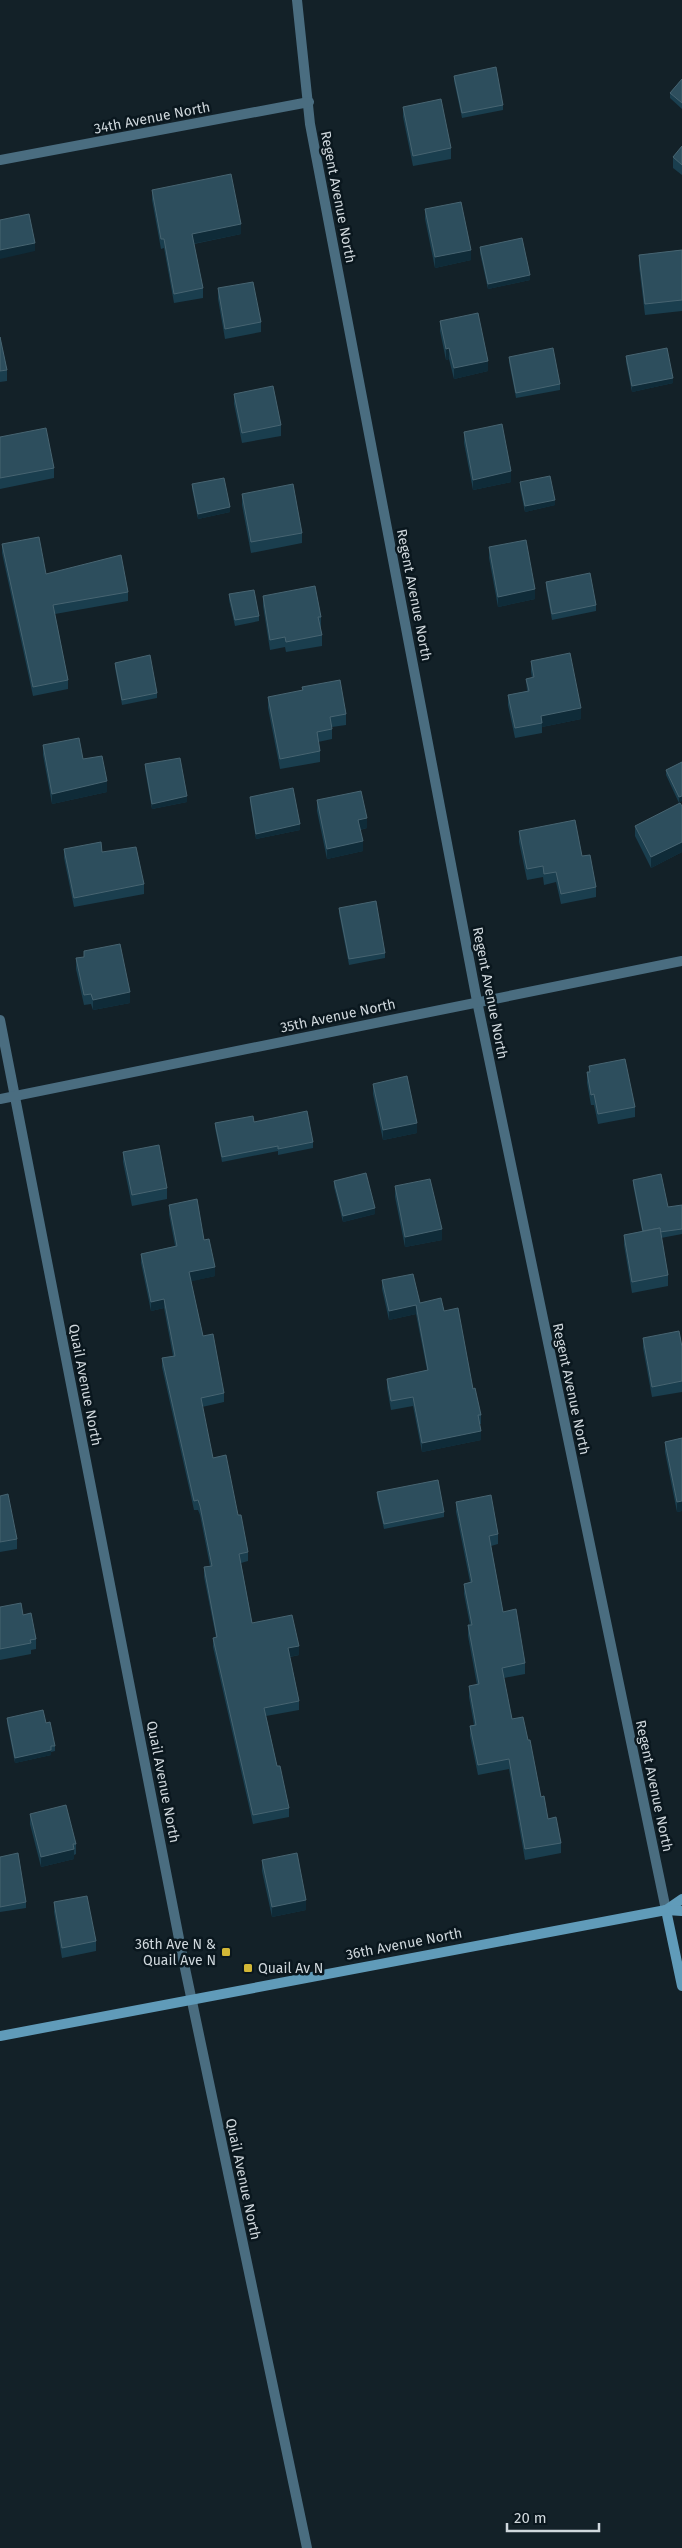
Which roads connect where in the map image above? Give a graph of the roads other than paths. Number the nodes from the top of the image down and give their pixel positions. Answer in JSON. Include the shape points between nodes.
{"nodes":[{"id":1,"x":297,"y":0,"type":"edge"},
{"id":2,"x":309,"y":102,"type":"junction"},
{"id":3,"x":0,"y":160,"type":"edge"},
{"id":4,"x":682,"y":960,"type":"edge"},
{"id":5,"x":477,"y":1002,"type":"junction"},
{"id":6,"x":0,"y":1020,"type":"edge"},
{"id":7,"x":15,"y":1096,"type":"junction"},
{"id":8,"x":0,"y":1099,"type":"edge"},
{"id":9,"x":682,"y":1899,"type":"edge"},
{"id":10,"x":666,"y":1910,"type":"junction"},
{"id":11,"x":682,"y":1911,"type":"edge"},
{"id":12,"x":682,"y":1986,"type":"edge"},
{"id":13,"x":191,"y":1999,"type":"junction"},
{"id":14,"x":0,"y":2036,"type":"edge"},
{"id":15,"x":307,"y":2548,"type":"edge"}],
"edges":[{"from":1,"to":2,"type":"street","name":"Regent Avenue North"},
{"from":2,"to":3,"type":"street","name":"34th Avenue North"},
{"from":2,"to":5,"type":"street","name":"Regent Avenue North","via":[[314,144]]},
{"from":4,"to":5,"type":"street","name":"35th Avenue North"},
{"from":5,"to":7,"type":"street","name":"35th Avenue North"},
{"from":5,"to":10,"type":"street","name":"Regent Avenue North"},
{"from":6,"to":7,"type":"street","name":"Quail Avenue North"},
{"from":7,"to":8,"type":"street","name":"35th Avenue North"},
{"from":7,"to":13,"type":"street","name":"Quail Avenue North"},
{"from":9,"to":10,"type":"street","name":"36th Avenue North"},
{"from":10,"to":11,"type":"street","name":"36th Avenue North"},
{"from":10,"to":12,"type":"street","name":"Regent Avenue North"},
{"from":10,"to":13,"type":"street","name":"36th Avenue North"},
{"from":13,"to":14,"type":"street","name":"36th Avenue North"},
{"from":13,"to":15,"type":"street","name":"Quail Avenue North"}]}
